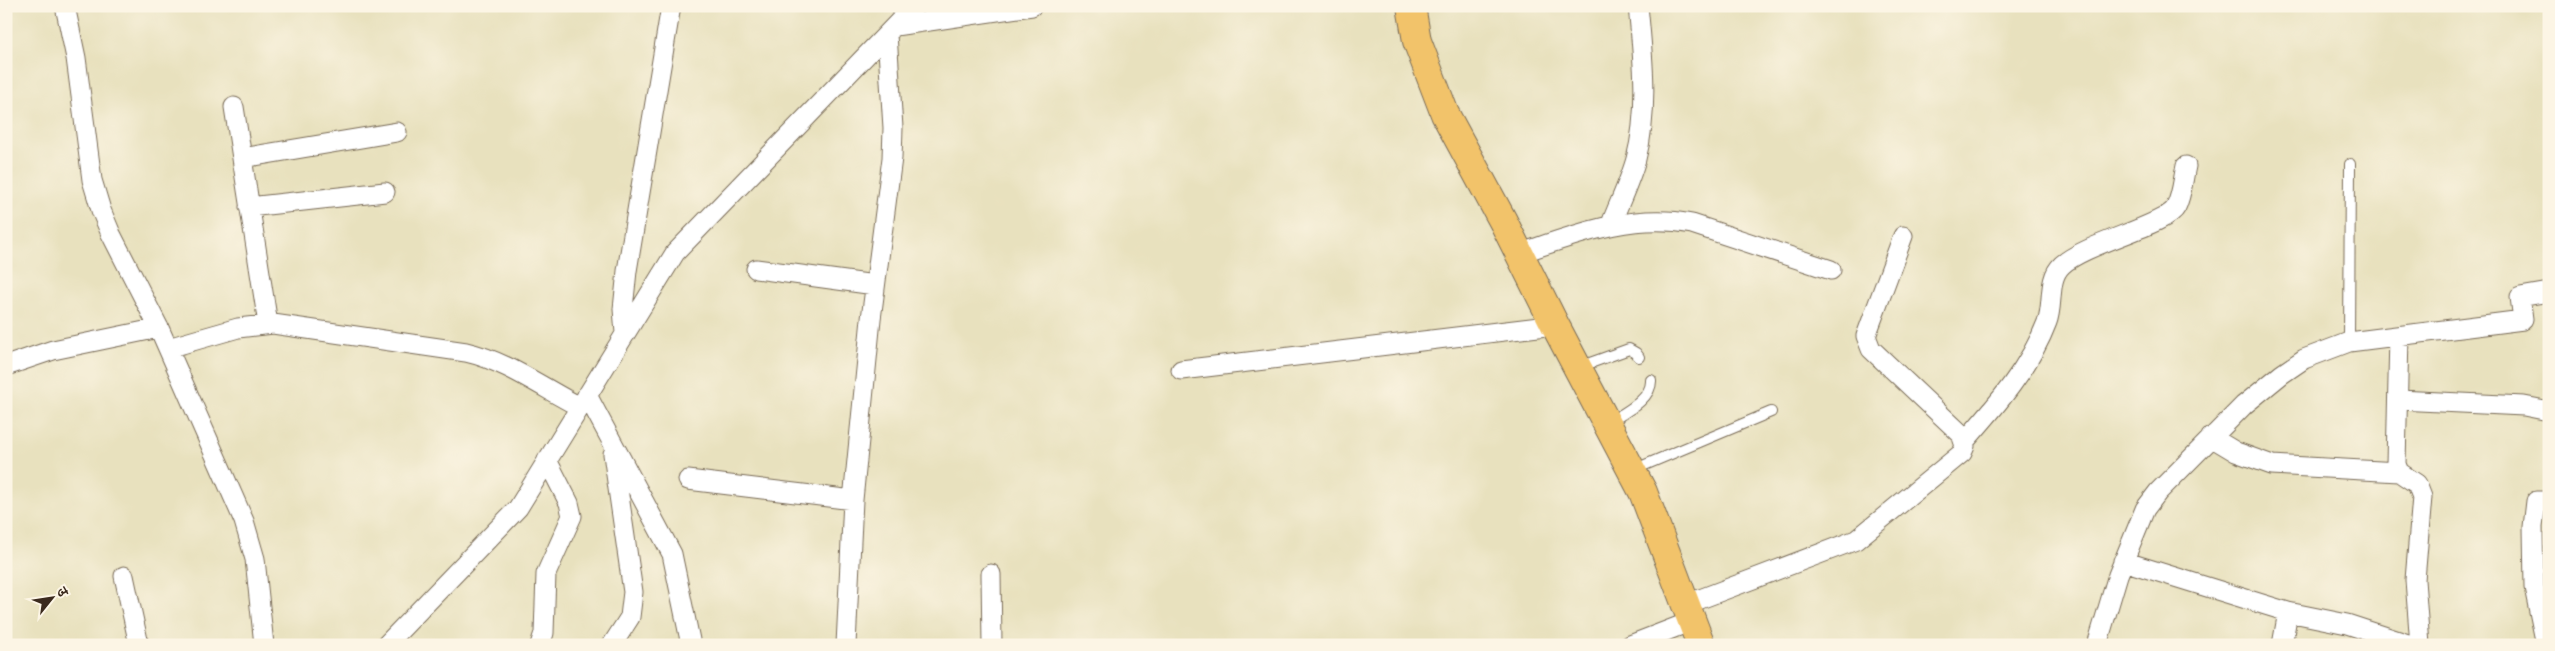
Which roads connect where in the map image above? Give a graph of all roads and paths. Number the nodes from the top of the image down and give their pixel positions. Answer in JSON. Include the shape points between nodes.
{"nodes":[{"id":1,"x":65,"y":6,"type":"edge"},
{"id":2,"x":671,"y":6,"type":"edge"},
{"id":3,"x":914,"y":6,"type":"edge"},
{"id":4,"x":1032,"y":6,"type":"edge"},
{"id":5,"x":1411,"y":6,"type":"edge"},
{"id":6,"x":1638,"y":6,"type":"edge"},
{"id":7,"x":891,"y":30,"type":"junction"},
{"id":8,"x":234,"y":107,"type":"dead end"},
{"id":9,"x":397,"y":132,"type":"dead end"},
{"id":10,"x":242,"y":158,"type":"junction"},
{"id":11,"x":2350,"y":164,"type":"dead end"},
{"id":12,"x":2186,"y":166,"type":"dead end"},
{"id":13,"x":385,"y":192,"type":"dead end"},
{"id":14,"x":250,"y":206,"type":"junction"},
{"id":15,"x":1611,"y":224,"type":"junction"},
{"id":16,"x":1903,"y":236,"type":"dead end"},
{"id":17,"x":1518,"y":254,"type":"junction"},
{"id":18,"x":756,"y":269,"type":"dead end"},
{"id":19,"x":1831,"y":270,"type":"dead end"},
{"id":20,"x":875,"y":285,"type":"junction"},
{"id":21,"x":2549,"y":292,"type":"edge"},
{"id":22,"x":268,"y":324,"type":"junction"},
{"id":23,"x":1554,"y":325,"type":"junction"},
{"id":24,"x":159,"y":328,"type":"junction"},
{"id":25,"x":626,"y":333,"type":"junction"},
{"id":26,"x":2399,"y":336,"type":"junction"},
{"id":27,"x":2349,"y":342,"type":"junction"},
{"id":28,"x":168,"y":348,"type":"junction"},
{"id":29,"x":1639,"y":358,"type":"dead end"},
{"id":30,"x":6,"y":366,"type":"edge"},
{"id":31,"x":1578,"y":367,"type":"junction"},
{"id":32,"x":1181,"y":370,"type":"dead end"},
{"id":33,"x":1650,"y":380,"type":"dead end"},
{"id":34,"x":2398,"y":400,"type":"junction"},
{"id":35,"x":584,"y":401,"type":"junction"},
{"id":36,"x":2549,"y":411,"type":"edge"},
{"id":37,"x":1771,"y":412,"type":"dead end"},
{"id":38,"x":1607,"y":424,"type":"junction"},
{"id":39,"x":2211,"y":437,"type":"junction"},
{"id":40,"x":611,"y":440,"type":"junction"},
{"id":41,"x":1965,"y":441,"type":"junction"},
{"id":42,"x":547,"y":460,"type":"junction"},
{"id":43,"x":1632,"y":470,"type":"junction"},
{"id":44,"x":2399,"y":472,"type":"junction"},
{"id":45,"x":688,"y":480,"type":"dead end"},
{"id":46,"x":853,"y":500,"type":"junction"},
{"id":47,"x":2549,"y":501,"type":"edge"},
{"id":48,"x":2124,"y":561,"type":"junction"},
{"id":49,"x":991,"y":574,"type":"dead end"},
{"id":50,"x":124,"y":576,"type":"dead end"},
{"id":51,"x":2288,"y":612,"type":"junction"},
{"id":52,"x":1693,"y":623,"type":"edge"},
{"id":53,"x":841,"y":643,"type":"edge"},
{"id":54,"x":139,"y":645,"type":"edge"},
{"id":55,"x":264,"y":645,"type":"edge"},
{"id":56,"x":386,"y":645,"type":"edge"},
{"id":57,"x":540,"y":645,"type":"edge"},
{"id":58,"x":612,"y":645,"type":"edge"},
{"id":59,"x":690,"y":645,"type":"edge"},
{"id":60,"x":992,"y":645,"type":"edge"},
{"id":61,"x":1630,"y":645,"type":"edge"},
{"id":62,"x":2097,"y":645,"type":"edge"},
{"id":63,"x":2282,"y":645,"type":"edge"},
{"id":64,"x":2411,"y":645,"type":"edge"},
{"id":65,"x":2420,"y":645,"type":"edge"},
{"id":66,"x":2546,"y":645,"type":"edge"}],
"edges":[{"from":1,"to":24,"type":"street","via":[[76,58],[92,180],[111,234]]},
{"from":2,"to":25,"type":"street","via":[[627,272],[623,309]]},
{"from":3,"to":7,"type":"street"},
{"from":4,"to":7,"type":"street"},
{"from":5,"to":17,"type":"main road","via":[[1417,41],[1445,114]]},
{"from":6,"to":15,"type":"street","via":[[1644,66],[1638,145],[1636,160]]},
{"from":7,"to":20,"type":"street","via":[[892,158]]},
{"from":7,"to":25,"type":"street","via":[[675,253]]},
{"from":8,"to":10,"type":"street"},
{"from":9,"to":10,"type":"street"},
{"from":10,"to":14,"type":"street"},
{"from":11,"to":27,"type":"lane"},
{"from":12,"to":41,"type":"street","via":[[2176,206],[2169,216],[2078,254],[2058,270],[2047,322],[2038,340],[2014,380]]},
{"from":13,"to":14,"type":"street"},
{"from":14,"to":22,"type":"street"},
{"from":15,"to":17,"type":"street"},
{"from":15,"to":19,"type":"street","via":[[1682,222]]},
{"from":16,"to":41,"type":"street","via":[[1866,336],[1867,343]]},
{"from":17,"to":23,"type":"main road"},
{"from":18,"to":20,"type":"street"},
{"from":20,"to":46,"type":"street"},
{"from":21,"to":26,"type":"street","via":[[2520,297],[2523,320]]},
{"from":22,"to":28,"type":"street","via":[[238,328]]},
{"from":22,"to":35,"type":"street","via":[[482,356]]},
{"from":23,"to":31,"type":"main road"},
{"from":23,"to":32,"type":"street"},
{"from":24,"to":28,"type":"street"},
{"from":24,"to":30,"type":"street","via":[[53,350]]},
{"from":25,"to":35,"type":"street"},
{"from":26,"to":27,"type":"street"},
{"from":26,"to":34,"type":"street"},
{"from":27,"to":39,"type":"street","via":[[2304,359],[2282,374]]},
{"from":28,"to":55,"type":"street","via":[[244,522],[255,560]]},
{"from":29,"to":31,"type":"lane","via":[[1629,349]]},
{"from":31,"to":38,"type":"main road"},
{"from":33,"to":38,"type":"lane","via":[[1651,388],[1647,395]]},
{"from":34,"to":36,"type":"street","via":[[2524,406]]},
{"from":34,"to":44,"type":"street","via":[[2396,464]]},
{"from":35,"to":40,"type":"street"},
{"from":35,"to":42,"type":"street"},
{"from":37,"to":43,"type":"lane"},
{"from":38,"to":43,"type":"main road"},
{"from":39,"to":44,"type":"street","via":[[2243,455],[2272,466]]},
{"from":39,"to":48,"type":"street","via":[[2146,509]]},
{"from":40,"to":58,"type":"street","via":[[633,592],[630,617]]},
{"from":40,"to":59,"type":"street","via":[[672,554]]},
{"from":41,"to":52,"type":"street","via":[[1962,454],[1856,540]]},
{"from":42,"to":56,"type":"street","via":[[518,508]]},
{"from":42,"to":57,"type":"street","via":[[572,516],[546,574],[544,633]]},
{"from":43,"to":52,"type":"main road"},
{"from":44,"to":65,"type":"street","via":[[2417,484],[2422,498],[2415,580]]},
{"from":45,"to":46,"type":"street"},
{"from":46,"to":53,"type":"street"},
{"from":47,"to":66,"type":"street","via":[[2536,501],[2533,527],[2534,587]]},
{"from":48,"to":51,"type":"street"},
{"from":48,"to":62,"type":"street"},
{"from":49,"to":60,"type":"street"},
{"from":50,"to":54,"type":"street"},
{"from":51,"to":63,"type":"street"},
{"from":51,"to":64,"type":"street","via":[[2347,624]]},
{"from":52,"to":61,"type":"street"}]}
